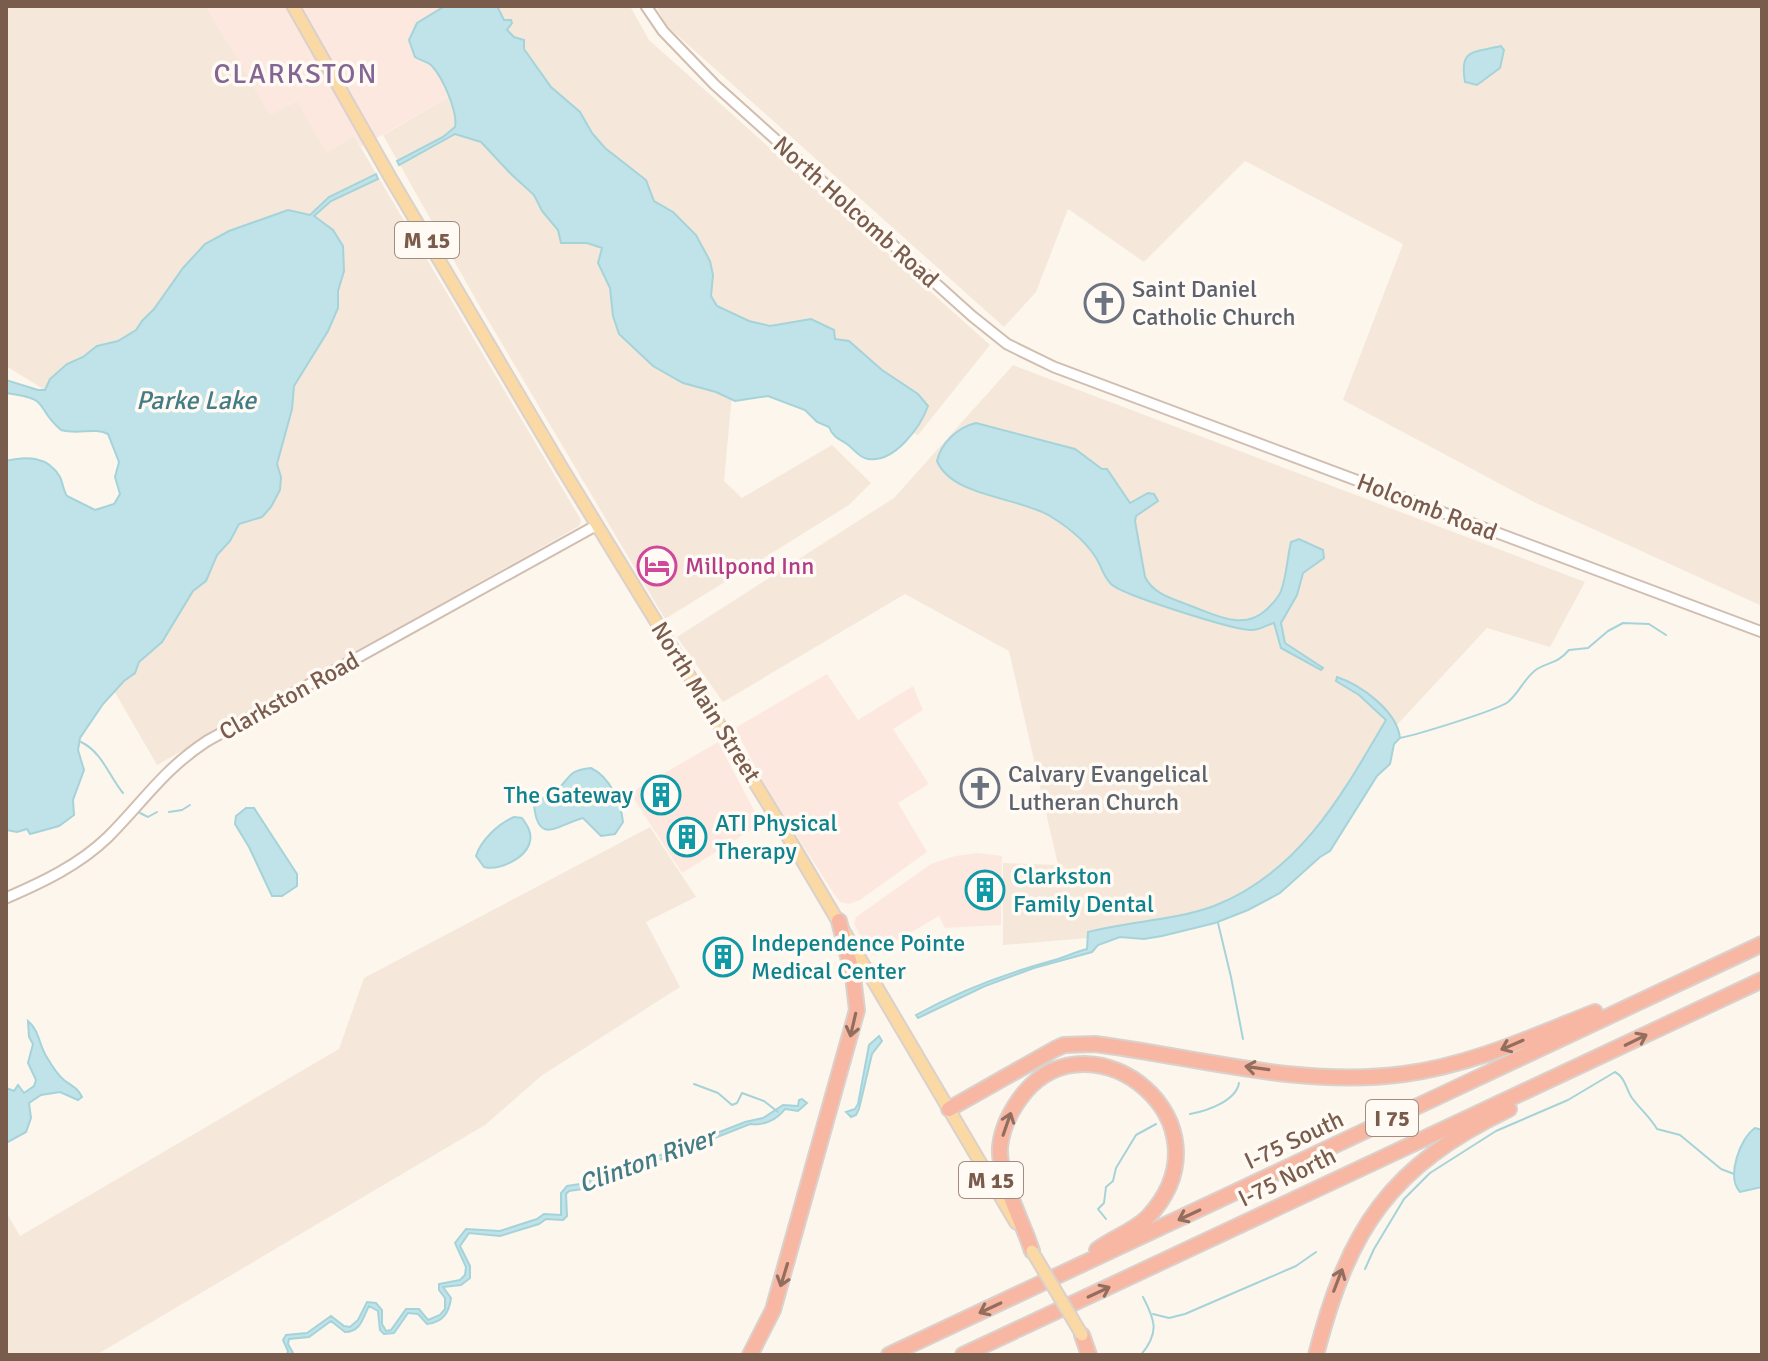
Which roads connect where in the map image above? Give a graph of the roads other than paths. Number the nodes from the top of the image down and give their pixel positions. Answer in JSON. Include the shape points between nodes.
{"nodes":[{"id":1,"x":293,"y":6,"type":"edge"},
{"id":2,"x":646,"y":6,"type":"edge"},
{"id":3,"x":1093,"y":380,"type":"joint"},
{"id":4,"x":597,"y":525,"type":"junction"},
{"id":5,"x":1762,"y":632,"type":"edge"},
{"id":6,"x":6,"y":898,"type":"edge"},
{"id":7,"x":839,"y":921,"type":"junction"},
{"id":8,"x":1762,"y":944,"type":"edge"},
{"id":9,"x":1715,"y":965,"type":"junction"},
{"id":10,"x":1762,"y":980,"type":"edge"},
{"id":11,"x":1602,"y":1056,"type":"junction"},
{"id":12,"x":949,"y":1109,"type":"junction"},
{"id":13,"x":1032,"y":1251,"type":"junction"},
{"id":14,"x":1070,"y":1271,"type":"junction"},
{"id":15,"x":1028,"y":1325,"type":"junction"},
{"id":16,"x":1082,"y":1335,"type":"joint"},
{"id":17,"x":750,"y":1355,"type":"edge"},
{"id":18,"x":889,"y":1355,"type":"edge"},
{"id":19,"x":963,"y":1355,"type":"edge"},
{"id":20,"x":984,"y":1355,"type":"edge"},
{"id":21,"x":1092,"y":1355,"type":"edge"},
{"id":22,"x":1316,"y":1355,"type":"edge"}],
"edges":[{"from":1,"to":4,"type":"main road","name":"North Main Street","number":"M 15"},
{"from":2,"to":3,"type":"street","name":"North Holcomb Road","via":[[715,85],[972,316],[1021,352]]},
{"from":3,"to":5,"type":"street","name":"Holcomb Road"},
{"from":4,"to":6,"type":"street","name":"Clarkston Road","via":[[207,741],[175,763],[88,853],[51,878]]},
{"from":4,"to":7,"type":"main road","name":"North Main Street","number":"M 15"},
{"from":7,"to":12,"type":"main road","name":"North Main Street","number":"M 15"},
{"from":7,"to":17,"type":"highway","one_way":true,"via":[[857,1010],[778,1295]]},
{"from":8,"to":9,"type":"highway","name":"I-75 South","number":"I 75"},
{"from":9,"to":12,"type":"highway","one_way":true,"via":[[1497,1052],[1424,1070],[1339,1078],[1077,1044],[1055,1049]]},
{"from":9,"to":14,"type":"highway","name":"I-75 South","number":"I 75","one_way":true},
{"from":11,"to":10,"type":"highway","name":"I-75 North","number":"I 75","one_way":true},
{"from":15,"to":11,"type":"highway","name":"I-75 North","number":"I 75","one_way":true},
{"from":22,"to":11,"type":"highway","one_way":true,"via":[[1345,1264],[1371,1216],[1393,1190],[1429,1155],[1467,1129],[1566,1081]]},
{"from":12,"to":13,"type":"main road","name":"North Main Street","number":"M 15"},
{"from":13,"to":14,"type":"highway","one_way":true,"via":[[1001,1160],[1011,1111],[1038,1081],[1073,1066],[1100,1066],[1136,1080],[1168,1117],[1176,1158],[1170,1184],[1140,1224]]},
{"from":13,"to":16,"type":"main road","number":"M 15","bridge":true},
{"from":14,"to":18,"type":"highway","name":"I-75 South","number":"I 75","one_way":true},
{"from":15,"to":19,"type":"highway","name":"I-75 North","number":"I 75"},
{"from":15,"to":20,"type":"highway"},
{"from":16,"to":21,"type":"highway"}]}
